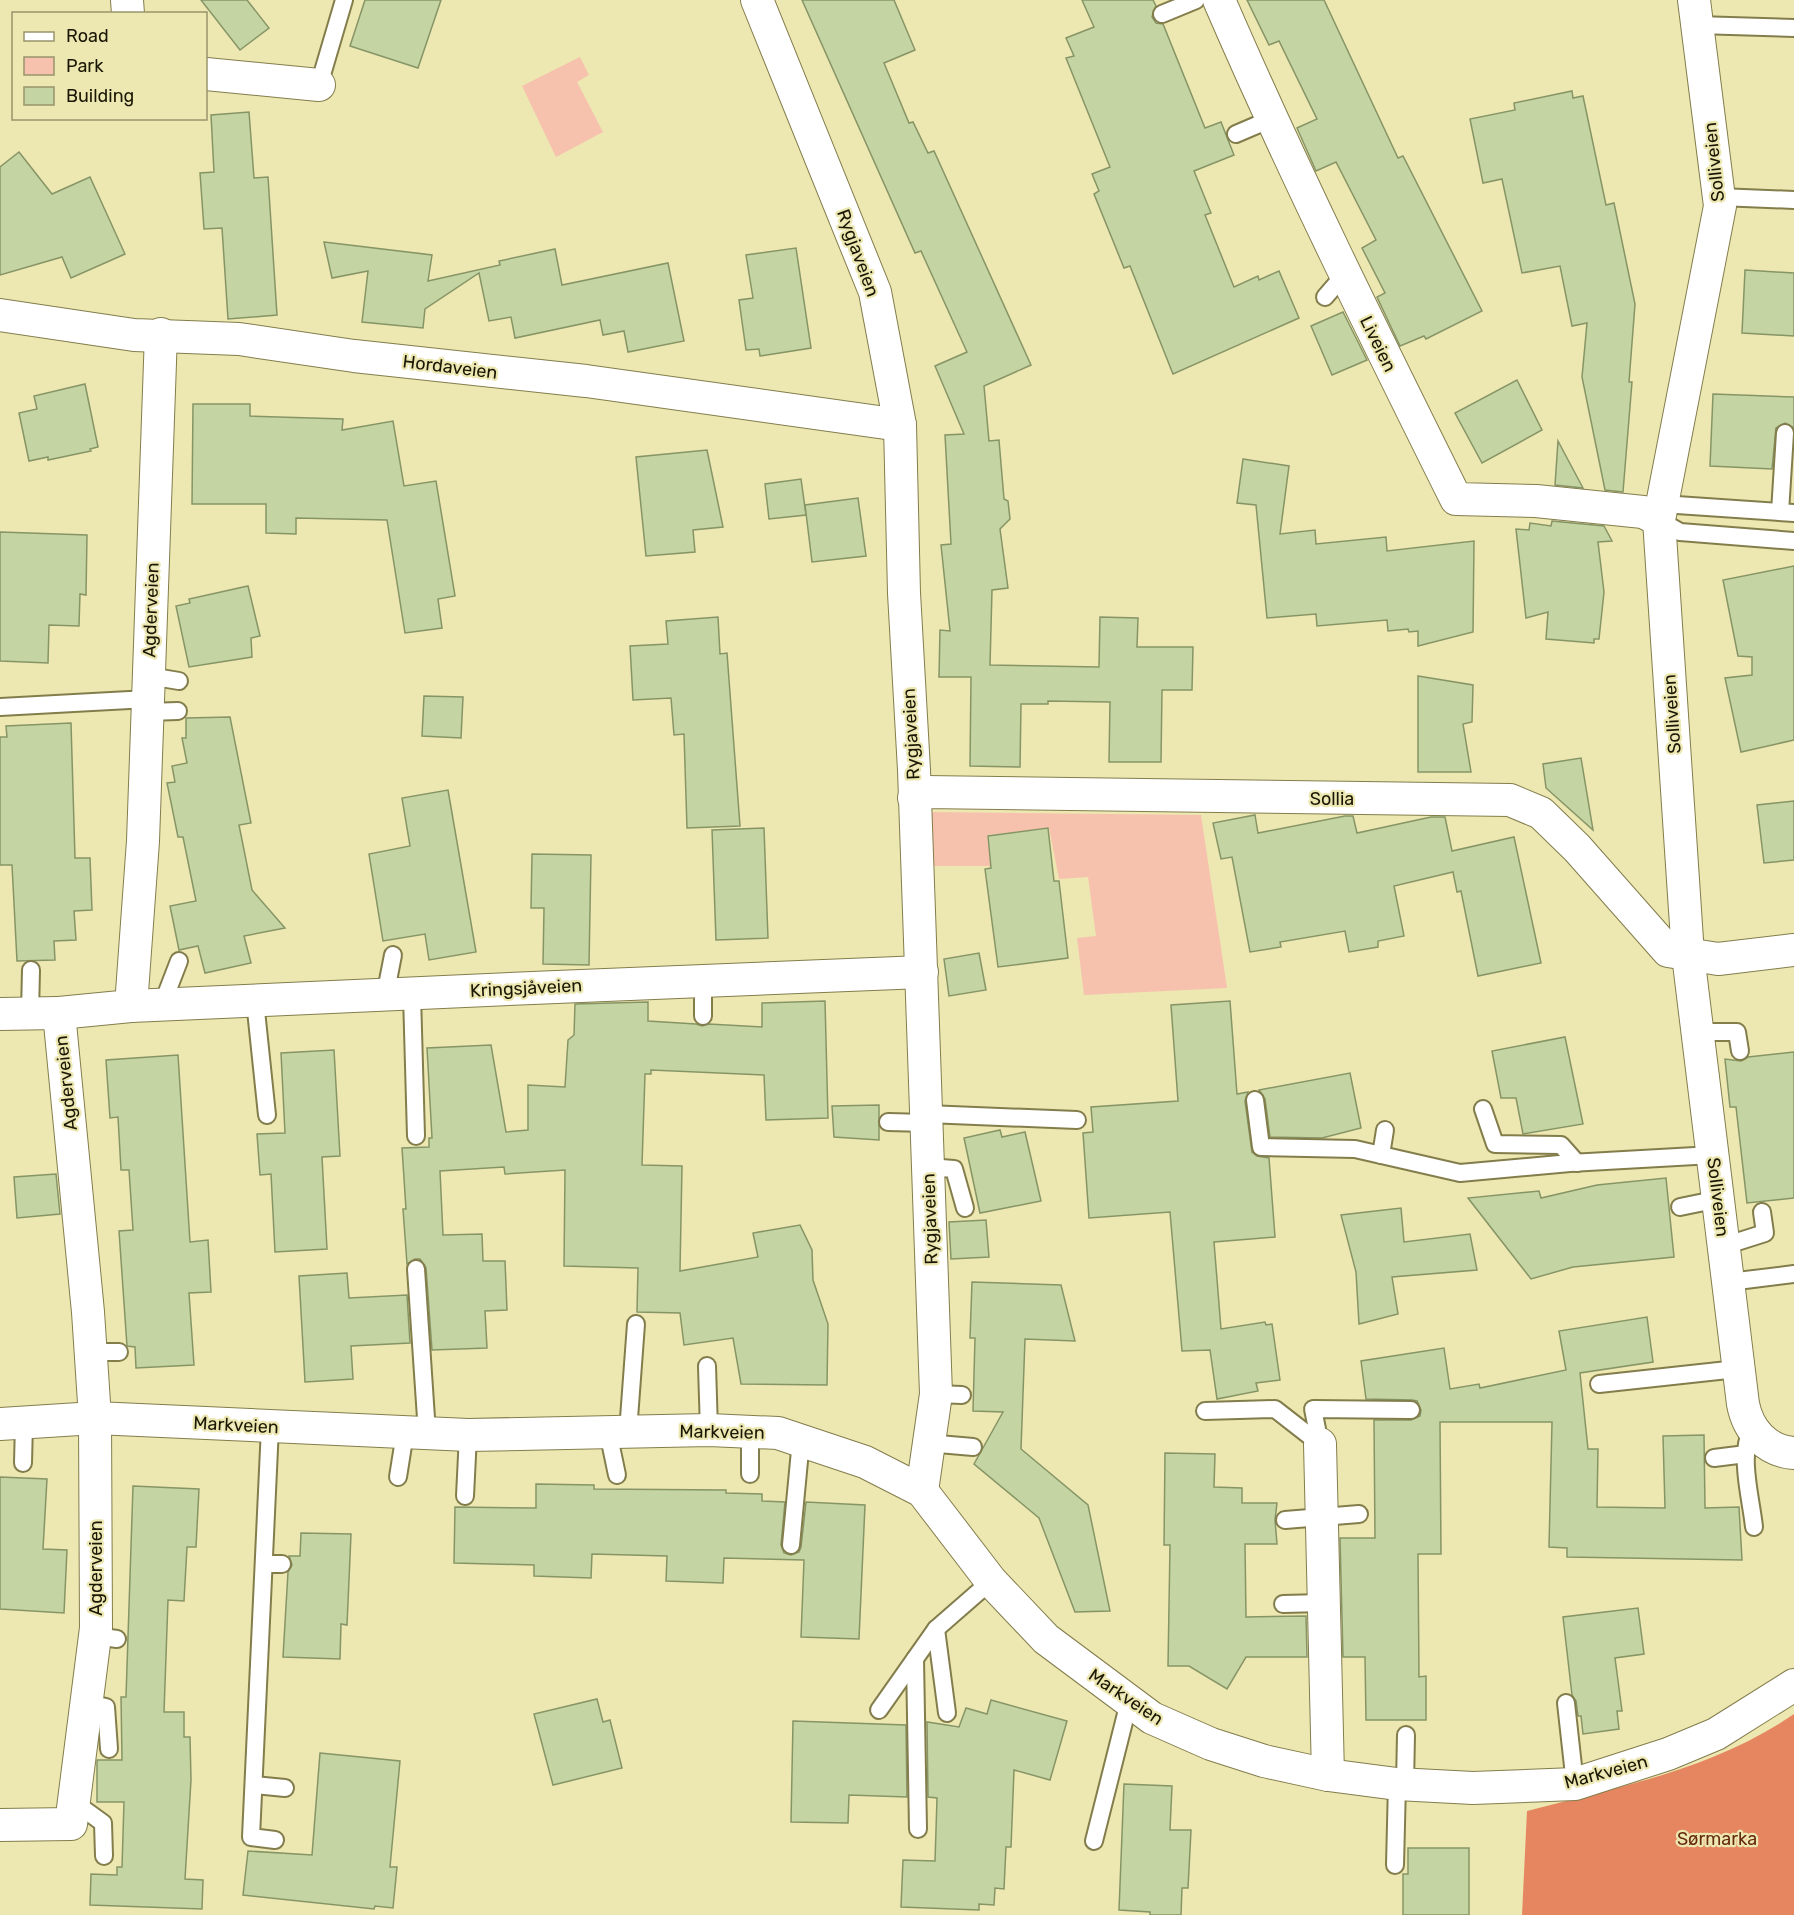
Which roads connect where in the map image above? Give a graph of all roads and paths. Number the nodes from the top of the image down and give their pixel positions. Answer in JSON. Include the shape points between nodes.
{"nodes":[{"id":1,"x":344,"y":0,"type":"edge"},
{"id":2,"x":757,"y":0,"type":"edge"},
{"id":3,"x":1196,"y":0,"type":"edge"},
{"id":4,"x":1219,"y":0,"type":"edge"},
{"id":5,"x":1695,"y":13,"type":"edge"},
{"id":6,"x":1162,"y":14,"type":"dead end"},
{"id":7,"x":1794,"y":28,"type":"edge"},
{"id":8,"x":207,"y":74,"type":"edge"},
{"id":9,"x":320,"y":85,"type":"joint"},
{"id":10,"x":1271,"y":119,"type":"junction"},
{"id":11,"x":1236,"y":134,"type":"dead end"},
{"id":12,"x":1719,"y":197,"type":"junction"},
{"id":13,"x":1794,"y":200,"type":"edge"},
{"id":14,"x":0,"y":315,"type":"edge"},
{"id":15,"x":161,"y":334,"type":"junction"},
{"id":16,"x":900,"y":425,"type":"junction"},
{"id":17,"x":1785,"y":433,"type":"dead end"},
{"id":18,"x":1661,"y":512,"type":"junction"},
{"id":19,"x":1787,"y":512,"type":"edge"},
{"id":20,"x":1794,"y":541,"type":"edge"},
{"id":21,"x":156,"y":692,"type":"junction"},
{"id":22,"x":0,"y":707,"type":"edge"},
{"id":23,"x":178,"y":711,"type":"dead end"},
{"id":24,"x":914,"y":798,"type":"junction"},
{"id":25,"x":1794,"y":950,"type":"edge"},
{"id":26,"x":393,"y":955,"type":"dead end"},
{"id":27,"x":1688,"y":955,"type":"junction"},
{"id":28,"x":179,"y":962,"type":"dead end"},
{"id":29,"x":31,"y":970,"type":"dead end"},
{"id":30,"x":922,"y":972,"type":"junction"},
{"id":31,"x":703,"y":980,"type":"junction"},
{"id":32,"x":398,"y":995,"type":"junction"},
{"id":33,"x":255,"y":1001,"type":"junction"},
{"id":34,"x":162,"y":1005,"type":"junction"},
{"id":35,"x":131,"y":1006,"type":"junction"},
{"id":36,"x":30,"y":1013,"type":"edge"},
{"id":37,"x":703,"y":1016,"type":"dead end"},
{"id":38,"x":1698,"y":1032,"type":"junction"},
{"id":39,"x":1740,"y":1051,"type":"dead end"},
{"id":40,"x":1255,"y":1100,"type":"dead end"},
{"id":41,"x":1483,"y":1109,"type":"dead end"},
{"id":42,"x":267,"y":1115,"type":"dead end"},
{"id":43,"x":927,"y":1118,"type":"junction"},
{"id":44,"x":1077,"y":1120,"type":"dead end"},
{"id":45,"x":888,"y":1122,"type":"dead end"},
{"id":46,"x":1385,"y":1130,"type":"dead end"},
{"id":47,"x":416,"y":1136,"type":"dead end"},
{"id":48,"x":1381,"y":1155,"type":"junction"},
{"id":49,"x":1713,"y":1155,"type":"junction"},
{"id":50,"x":1577,"y":1162,"type":"junction"},
{"id":51,"x":928,"y":1167,"type":"junction"},
{"id":52,"x":1719,"y":1199,"type":"junction"},
{"id":53,"x":1680,"y":1207,"type":"dead end"},
{"id":54,"x":965,"y":1208,"type":"dead end"},
{"id":55,"x":1762,"y":1212,"type":"dead end"},
{"id":56,"x":1724,"y":1246,"type":"junction"},
{"id":57,"x":416,"y":1269,"type":"dead end"},
{"id":58,"x":1794,"y":1274,"type":"edge"},
{"id":59,"x":1729,"y":1282,"type":"junction"},
{"id":60,"x":636,"y":1324,"type":"dead end"},
{"id":61,"x":707,"y":1366,"type":"dead end"},
{"id":62,"x":1737,"y":1370,"type":"junction"},
{"id":63,"x":1599,"y":1384,"type":"dead end"},
{"id":64,"x":1411,"y":1410,"type":"dead end"},
{"id":65,"x":1205,"y":1411,"type":"dead end"},
{"id":66,"x":95,"y":1418,"type":"junction"},
{"id":67,"x":12,"y":1423,"type":"edge"},
{"id":68,"x":270,"y":1427,"type":"junction"},
{"id":69,"x":709,"y":1430,"type":"junction"},
{"id":70,"x":750,"y":1430,"type":"junction"},
{"id":71,"x":618,"y":1432,"type":"junction"},
{"id":72,"x":416,"y":1433,"type":"junction"},
{"id":73,"x":468,"y":1435,"type":"junction"},
{"id":74,"x":801,"y":1440,"type":"junction"},
{"id":75,"x":1748,"y":1442,"type":"junction"},
{"id":76,"x":927,"y":1443,"type":"junction"},
{"id":77,"x":1320,"y":1444,"type":"junction"},
{"id":78,"x":973,"y":1448,"type":"dead end"},
{"id":79,"x":1794,"y":1453,"type":"edge"},
{"id":80,"x":1714,"y":1458,"type":"dead end"},
{"id":81,"x":23,"y":1463,"type":"dead end"},
{"id":82,"x":750,"y":1474,"type":"dead end"},
{"id":83,"x":616,"y":1475,"type":"dead end"},
{"id":84,"x":398,"y":1477,"type":"dead end"},
{"id":85,"x":922,"y":1491,"type":"junction"},
{"id":86,"x":465,"y":1496,"type":"dead end"},
{"id":87,"x":1359,"y":1514,"type":"dead end"},
{"id":88,"x":1321,"y":1518,"type":"junction"},
{"id":89,"x":1285,"y":1520,"type":"dead end"},
{"id":90,"x":1754,"y":1527,"type":"dead end"},
{"id":91,"x":791,"y":1545,"type":"dead end"},
{"id":92,"x":264,"y":1564,"type":"junction"},
{"id":93,"x":282,"y":1564,"type":"dead end"},
{"id":94,"x":991,"y":1581,"type":"junction"},
{"id":95,"x":1323,"y":1603,"type":"junction"},
{"id":96,"x":1283,"y":1604,"type":"dead end"},
{"id":97,"x":936,"y":1629,"type":"junction"},
{"id":98,"x":915,"y":1659,"type":"junction"},
{"id":99,"x":1794,"y":1685,"type":"edge"},
{"id":100,"x":87,"y":1702,"type":"junction"},
{"id":101,"x":1129,"y":1702,"type":"junction"},
{"id":102,"x":1566,"y":1703,"type":"dead end"},
{"id":103,"x":879,"y":1710,"type":"dead end"},
{"id":104,"x":947,"y":1713,"type":"dead end"},
{"id":105,"x":1406,"y":1735,"type":"dead end"},
{"id":106,"x":109,"y":1749,"type":"dead end"},
{"id":107,"x":1328,"y":1775,"type":"junction"},
{"id":108,"x":1401,"y":1784,"type":"junction"},
{"id":109,"x":1575,"y":1784,"type":"junction"},
{"id":110,"x":254,"y":1785,"type":"junction"},
{"id":111,"x":285,"y":1788,"type":"dead end"},
{"id":112,"x":74,"y":1802,"type":"junction"},
{"id":113,"x":0,"y":1825,"type":"edge"},
{"id":114,"x":918,"y":1828,"type":"dead end"},
{"id":115,"x":275,"y":1840,"type":"dead end"},
{"id":116,"x":1094,"y":1841,"type":"dead end"},
{"id":117,"x":104,"y":1856,"type":"dead end"},
{"id":118,"x":1395,"y":1865,"type":"dead end"}],
"edges":[{"from":1,"to":9,"type":"lane"},
{"from":2,"to":16,"type":"street","name":"Rygjaveien","via":[[875,292]]},
{"from":3,"to":6,"type":"lane"},
{"from":4,"to":10,"type":"street","name":"Liveien"},
{"from":5,"to":7,"type":"lane"},
{"from":5,"to":12,"type":"street","name":"Solliveien"},
{"from":8,"to":9,"type":"street"},
{"from":10,"to":11,"type":"lane"},
{"from":10,"to":18,"type":"street","name":"Liveien","via":[[1334,286],[1456,499],[1536,501]]},
{"from":12,"to":13,"type":"lane"},
{"from":12,"to":18,"type":"street","name":"Solliveien"},
{"from":14,"to":15,"type":"street","name":"Hordaveien","via":[[135,335]]},
{"from":15,"to":16,"type":"street","name":"Hordaveien","via":[[239,339],[354,356],[586,381]]},
{"from":15,"to":21,"type":"street","name":"Agderveien"},
{"from":16,"to":24,"type":"street","name":"Rygjaveien"},
{"from":17,"to":19,"type":"lane"},
{"from":18,"to":19,"type":"lane"},
{"from":18,"to":20,"type":"lane","via":[[1680,532]]},
{"from":18,"to":27,"type":"street","name":"Solliveien"},
{"from":21,"to":22,"type":"lane"},
{"from":21,"to":23,"type":"lane"},
{"from":21,"to":35,"type":"street","name":"Agderveien"},
{"from":24,"to":27,"type":"street","name":"Sollia","via":[[925,792],[1510,800],[1541,813],[1668,951]]},
{"from":24,"to":30,"type":"street","name":"Rygjaveien"},
{"from":25,"to":27,"type":"street","name":"Sollia","via":[[1718,959]]},
{"from":26,"to":32,"type":"lane"},
{"from":27,"to":38,"type":"street","name":"Solliveien"},
{"from":28,"to":34,"type":"lane"},
{"from":29,"to":36,"type":"lane"},
{"from":30,"to":31,"type":"street","name":"Kringsjåveien"},
{"from":30,"to":43,"type":"street","name":"Rygjaveien"},
{"from":31,"to":32,"type":"street","name":"Kringsjåveien"},
{"from":31,"to":37,"type":"lane"},
{"from":32,"to":33,"type":"street","name":"Kringsjåveien"},
{"from":32,"to":47,"type":"lane"},
{"from":33,"to":34,"type":"street","name":"Kringsjåveien"},
{"from":33,"to":42,"type":"lane"},
{"from":34,"to":35,"type":"street","name":"Kringsjåveien"},
{"from":35,"to":36,"type":"street","name":"Agderveien"},
{"from":36,"to":66,"type":"street","name":"Agderveien","via":[[105,1352]]},
{"from":38,"to":39,"type":"lane","via":[[1737,1032]]},
{"from":38,"to":49,"type":"street","name":"Solliveien"},
{"from":40,"to":48,"type":"lane","via":[[1254,1146],[1356,1149]]},
{"from":41,"to":50,"type":"lane","via":[[1495,1143],[1562,1145]]},
{"from":43,"to":44,"type":"lane"},
{"from":43,"to":45,"type":"lane"},
{"from":43,"to":51,"type":"street","name":"Rygjaveien"},
{"from":46,"to":48,"type":"lane"},
{"from":48,"to":50,"type":"lane","via":[[1460,1173]]},
{"from":49,"to":50,"type":"lane"},
{"from":49,"to":52,"type":"street","name":"Solliveien"},
{"from":51,"to":54,"type":"lane","via":[[954,1169]]},
{"from":51,"to":76,"type":"street","name":"Rygjaveien","via":[[949,1395]]},
{"from":52,"to":53,"type":"lane"},
{"from":52,"to":56,"type":"street","name":"Solliveien"},
{"from":55,"to":56,"type":"lane","via":[[1765,1233]]},
{"from":56,"to":59,"type":"street","name":"Solliveien"},
{"from":57,"to":72,"type":"lane"},
{"from":58,"to":59,"type":"lane"},
{"from":59,"to":62,"type":"street","name":"Solliveien"},
{"from":60,"to":71,"type":"lane"},
{"from":61,"to":69,"type":"lane"},
{"from":62,"to":63,"type":"lane"},
{"from":62,"to":75,"type":"street","name":"Solliveien"},
{"from":64,"to":77,"type":"lane","via":[[1313,1409]]},
{"from":65,"to":77,"type":"lane","via":[[1275,1409]]},
{"from":66,"to":67,"type":"street","name":"Markveien"},
{"from":66,"to":68,"type":"street","name":"Markveien"},
{"from":66,"to":100,"type":"street","name":"Agderveien","via":[[106,1638]]},
{"from":67,"to":81,"type":"lane"},
{"from":68,"to":72,"type":"street","name":"Markveien"},
{"from":68,"to":92,"type":"lane"},
{"from":69,"to":70,"type":"street","name":"Markveien"},
{"from":69,"to":71,"type":"street","name":"Markveien"},
{"from":70,"to":74,"type":"street","name":"Markveien","via":[[778,1432]]},
{"from":70,"to":82,"type":"lane"},
{"from":71,"to":73,"type":"street","name":"Markveien"},
{"from":71,"to":83,"type":"lane"},
{"from":72,"to":73,"type":"street","name":"Markveien"},
{"from":72,"to":84,"type":"lane"},
{"from":73,"to":86,"type":"lane"},
{"from":74,"to":85,"type":"street","name":"Markveien","via":[[865,1462]]},
{"from":74,"to":91,"type":"lane"},
{"from":75,"to":79,"type":"street"},
{"from":75,"to":80,"type":"lane"},
{"from":75,"to":90,"type":"lane"},
{"from":76,"to":78,"type":"lane"},
{"from":76,"to":85,"type":"street","name":"Rygjaveien"},
{"from":77,"to":88,"type":"street"},
{"from":85,"to":94,"type":"street","name":"Markveien"},
{"from":87,"to":88,"type":"lane"},
{"from":88,"to":89,"type":"lane"},
{"from":88,"to":95,"type":"street"},
{"from":92,"to":93,"type":"lane"},
{"from":92,"to":110,"type":"lane"},
{"from":94,"to":97,"type":"lane"},
{"from":94,"to":101,"type":"street","name":"Markveien","via":[[1046,1638]]},
{"from":95,"to":96,"type":"lane"},
{"from":95,"to":107,"type":"street"},
{"from":97,"to":98,"type":"lane"},
{"from":97,"to":104,"type":"lane"},
{"from":98,"to":103,"type":"lane"},
{"from":98,"to":114,"type":"lane"},
{"from":99,"to":109,"type":"street","name":"Markveien","via":[[1716,1734],[1658,1758]]},
{"from":100,"to":106,"type":"lane","via":[[106,1707]]},
{"from":100,"to":112,"type":"street","name":"Agderveien"},
{"from":101,"to":107,"type":"street","name":"Markveien","via":[[1177,1731],[1211,1744]]},
{"from":101,"to":116,"type":"lane"},
{"from":102,"to":109,"type":"lane"},
{"from":105,"to":108,"type":"lane"},
{"from":107,"to":108,"type":"street","name":"Markveien"},
{"from":108,"to":109,"type":"street","name":"Markveien","via":[[1473,1788]]},
{"from":108,"to":118,"type":"lane"},
{"from":110,"to":111,"type":"lane"},
{"from":110,"to":115,"type":"lane","via":[[251,1837]]},
{"from":112,"to":113,"type":"street","name":"Agderveien","via":[[71,1824]]},
{"from":112,"to":117,"type":"lane","via":[[103,1824]]}]}
